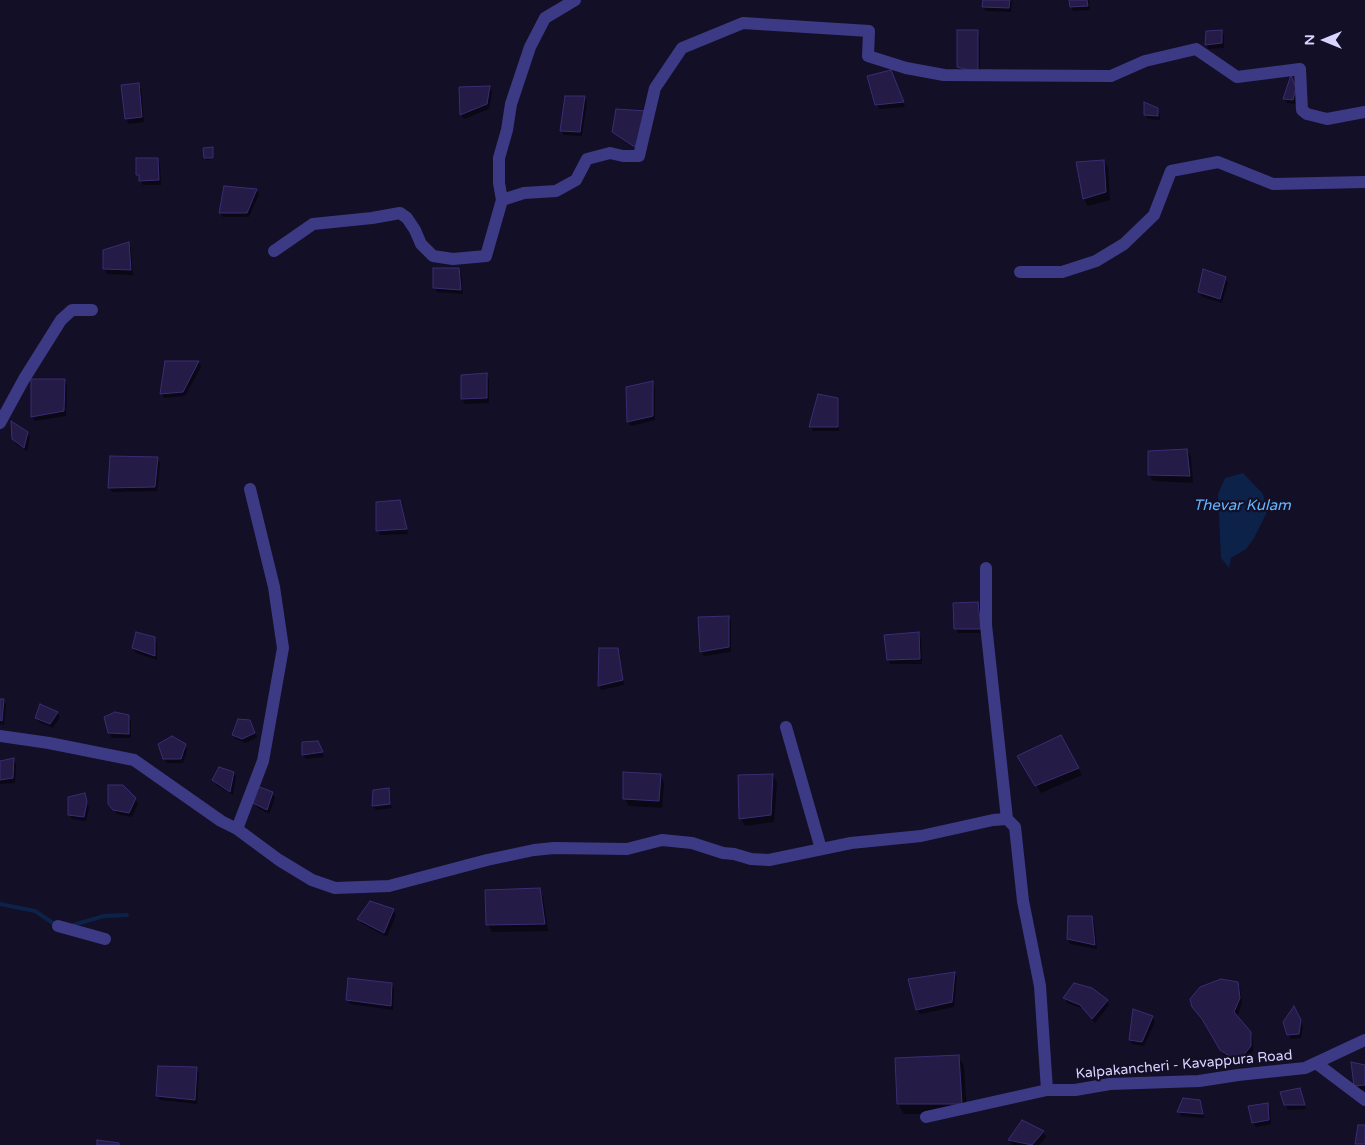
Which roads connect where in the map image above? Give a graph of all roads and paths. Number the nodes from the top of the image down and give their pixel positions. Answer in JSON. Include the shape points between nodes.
{"nodes":[{"id":1,"x":575,"y":0,"type":"edge"},
{"id":2,"x":1365,"y":112,"type":"edge"},
{"id":3,"x":1365,"y":182,"type":"edge"},
{"id":4,"x":502,"y":200,"type":"junction"},
{"id":5,"x":274,"y":251,"type":"dead end"},
{"id":6,"x":1020,"y":272,"type":"dead end"},
{"id":7,"x":92,"y":310,"type":"dead end"},
{"id":8,"x":0,"y":424,"type":"edge"},
{"id":9,"x":250,"y":489,"type":"dead end"},
{"id":10,"x":986,"y":568,"type":"dead end"},
{"id":11,"x":786,"y":727,"type":"dead end"},
{"id":12,"x":0,"y":736,"type":"edge"},
{"id":13,"x":1007,"y":819,"type":"junction"},
{"id":14,"x":237,"y":829,"type":"junction"},
{"id":15,"x":821,"y":849,"type":"junction"},
{"id":16,"x":58,"y":926,"type":"dead end"},
{"id":17,"x":105,"y":939,"type":"dead end"},
{"id":18,"x":1365,"y":1040,"type":"edge"},
{"id":19,"x":1316,"y":1063,"type":"junction"},
{"id":20,"x":1046,"y":1090,"type":"junction"},
{"id":21,"x":1365,"y":1100,"type":"edge"},
{"id":22,"x":926,"y":1117,"type":"dead end"}],
"edges":[{"from":1,"to":4,"type":"street","via":[[545,18],[530,47],[511,104],[508,130],[499,158]]},
{"from":2,"to":4,"type":"street","via":[[1327,119],[1307,114],[1302,110],[1300,69],[1237,77],[1196,49],[1145,61],[1111,76],[944,75],[868,56],[869,31],[743,23],[682,48],[655,88],[639,156],[610,153],[587,159],[576,180],[556,192],[524,193]]},
{"from":3,"to":6,"type":"street","via":[[1273,184],[1218,162],[1171,171],[1154,215],[1124,244],[1096,261],[1062,272]]},
{"from":4,"to":5,"type":"street","via":[[486,256],[453,259],[433,256],[421,244],[408,218],[400,213],[313,224]]},
{"from":7,"to":8,"type":"street","via":[[72,310],[61,320]]},
{"from":9,"to":14,"type":"street","via":[[274,587],[283,648],[263,761]]},
{"from":10,"to":13,"type":"street","via":[[986,626]]},
{"from":11,"to":15,"type":"street"},
{"from":12,"to":14,"type":"street","via":[[134,760]]},
{"from":13,"to":15,"type":"street","via":[[921,836]]},
{"from":13,"to":20,"type":"street","via":[[1015,827],[1023,901],[1040,986]]},
{"from":14,"to":15,"type":"street","via":[[312,880],[335,888],[389,886],[487,860],[554,848],[627,849],[662,840],[692,843],[751,859],[769,860]]},
{"from":16,"to":17,"type":"street"},
{"from":18,"to":19,"type":"street","name":"Kalpakancheri - Kavappura Road"},
{"from":19,"to":20,"type":"street","name":"Kalpakancheri - Kavappura Road","via":[[1305,1068],[1199,1081]]},
{"from":19,"to":21,"type":"street"},
{"from":20,"to":22,"type":"street","name":"Kalpakancheri - Kavappura Road"}]}
